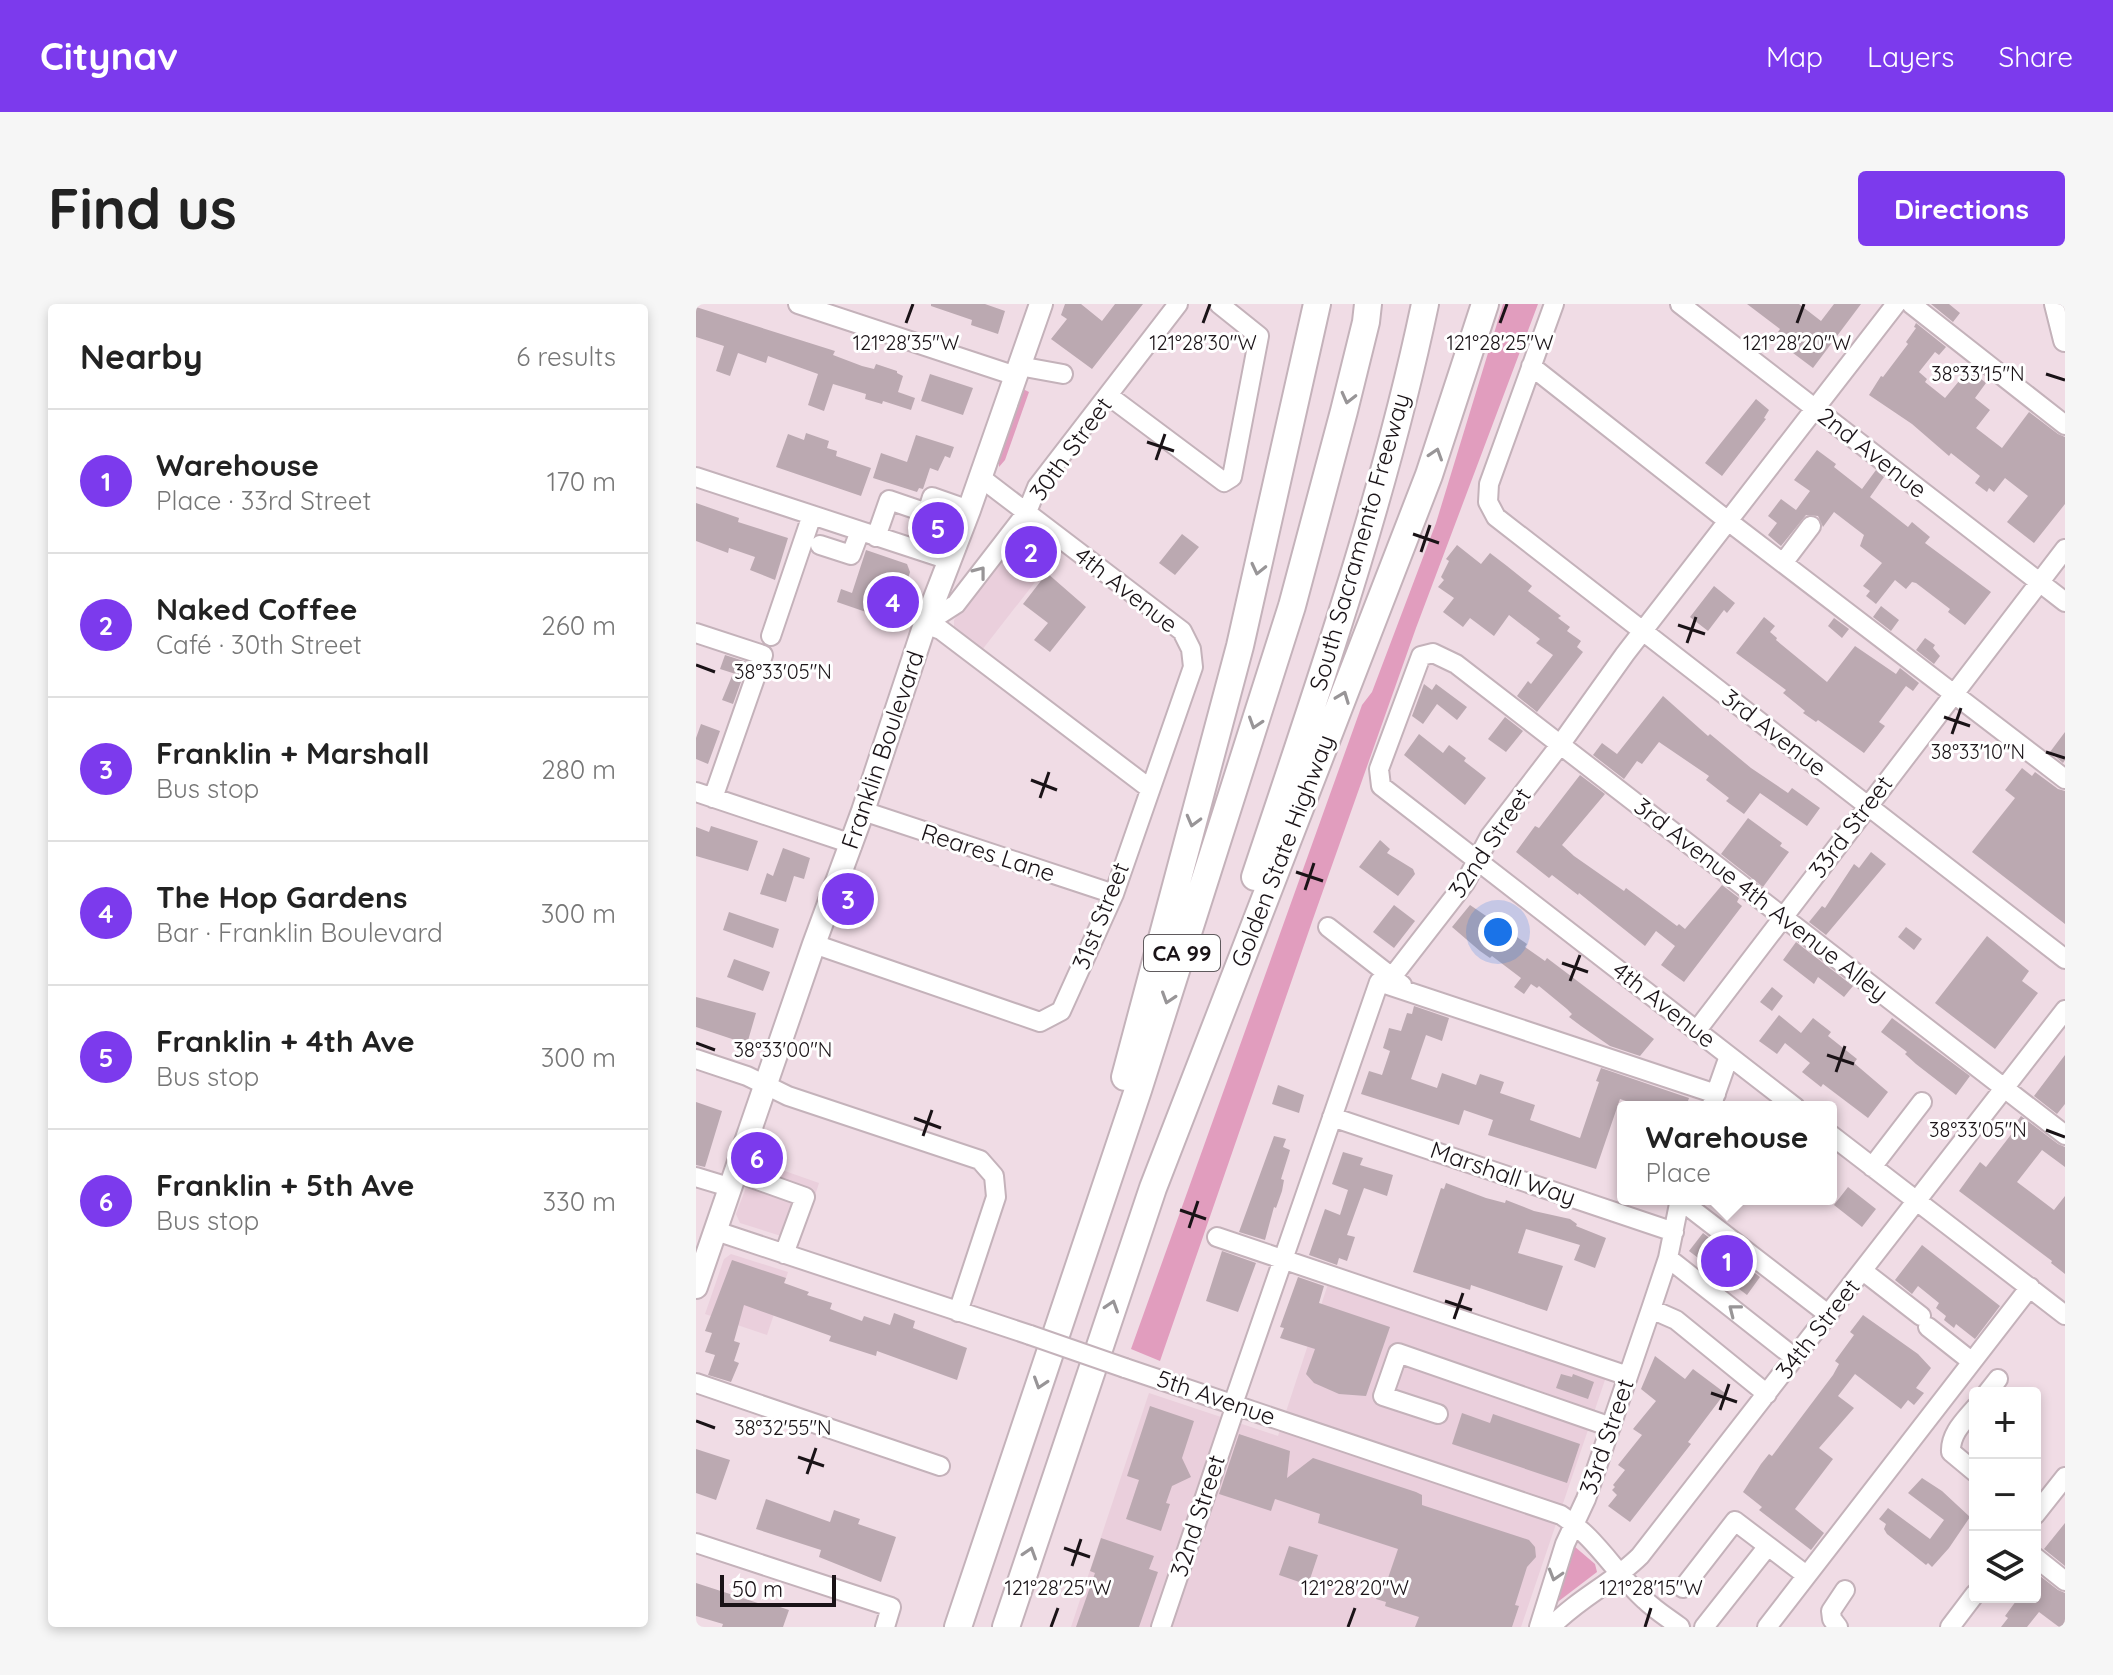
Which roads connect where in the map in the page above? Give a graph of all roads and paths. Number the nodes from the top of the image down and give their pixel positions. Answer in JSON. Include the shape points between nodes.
{"nodes":[{"id":1,"x":798,"y":304,"type":"edge"},
{"id":2,"x":1041,"y":304,"type":"edge"},
{"id":3,"x":1178,"y":304,"type":"edge"},
{"id":4,"x":1219,"y":304,"type":"edge"},
{"id":5,"x":1317,"y":304,"type":"edge"},
{"id":6,"x":1485,"y":304,"type":"edge"},
{"id":7,"x":1554,"y":304,"type":"edge"},
{"id":8,"x":1680,"y":304,"type":"edge"},
{"id":9,"x":1896,"y":304,"type":"edge"},
{"id":10,"x":1911,"y":304,"type":"edge"},
{"id":11,"x":2056,"y":304,"type":"edge"},
{"id":12,"x":1368,"y":310,"type":"edge"},
{"id":13,"x":1425,"y":311,"type":"edge"},
{"id":14,"x":2065,"y":340,"type":"edge"},
{"id":15,"x":1531,"y":366,"type":"junction"},
{"id":16,"x":1018,"y":371,"type":"junction"},
{"id":17,"x":1063,"y":374,"type":"dead end"},
{"id":18,"x":1109,"y":396,"type":"junction"},
{"id":19,"x":1814,"y":409,"type":"junction"},
{"id":20,"x":2065,"y":425,"type":"edge"},
{"id":21,"x":696,"y":477,"type":"edge"},
{"id":22,"x":980,"y":477,"type":"junction"},
{"id":23,"x":969,"y":510,"type":"junction"},
{"id":24,"x":1027,"y":512,"type":"junction"},
{"id":25,"x":812,"y":515,"type":"junction"},
{"id":26,"x":1728,"y":521,"type":"junction"},
{"id":27,"x":1811,"y":526,"type":"dead end"},
{"id":28,"x":868,"y":534,"type":"junction"},
{"id":29,"x":820,"y":545,"type":"dead end"},
{"id":30,"x":2065,"y":549,"type":"edge"},
{"id":31,"x":949,"y":560,"type":"junction"},
{"id":32,"x":1783,"y":563,"type":"junction"},
{"id":33,"x":2039,"y":582,"type":"junction"},
{"id":34,"x":2065,"y":602,"type":"edge"},
{"id":35,"x":925,"y":624,"type":"junction"},
{"id":36,"x":1642,"y":632,"type":"junction"},
{"id":37,"x":696,"y":633,"type":"edge"},
{"id":38,"x":771,"y":636,"type":"dead end"},
{"id":39,"x":1191,"y":649,"type":"joint"},
{"id":40,"x":1953,"y":692,"type":"junction"},
{"id":41,"x":1560,"y":745,"type":"junction"},
{"id":42,"x":2065,"y":779,"type":"edge"},
{"id":43,"x":1381,"y":786,"type":"joint"},
{"id":44,"x":1149,"y":788,"type":"junction"},
{"id":45,"x":705,"y":795,"type":"edge"},
{"id":46,"x":1867,"y":806,"type":"junction"},
{"id":47,"x":863,"y":811,"type":"junction"},
{"id":48,"x":852,"y":844,"type":"junction"},
{"id":49,"x":1477,"y":860,"type":"junction"},
{"id":50,"x":1114,"y":894,"type":"junction"},
{"id":51,"x":1784,"y":918,"type":"junction"},
{"id":52,"x":1328,"y":927,"type":"dead end"},
{"id":53,"x":814,"y":944,"type":"junction"},
{"id":54,"x":2065,"y":959,"type":"edge"},
{"id":55,"x":1392,"y":977,"type":"junction"},
{"id":56,"x":1414,"y":994,"type":"junction"},
{"id":57,"x":2065,"y":1010,"type":"edge"},
{"id":58,"x":1697,"y":1030,"type":"junction"},
{"id":59,"x":1729,"y":1056,"type":"junction"},
{"id":60,"x":696,"y":1059,"type":"edge"},
{"id":61,"x":765,"y":1084,"type":"junction"},
{"id":62,"x":2004,"y":1088,"type":"junction"},
{"id":63,"x":1713,"y":1100,"type":"edge"},
{"id":64,"x":1787,"y":1101,"type":"edge"},
{"id":65,"x":1922,"y":1102,"type":"dead end"},
{"id":66,"x":1332,"y":1117,"type":"junction"},
{"id":67,"x":2065,"y":1135,"type":"edge"},
{"id":68,"x":1837,"y":1140,"type":"edge"},
{"id":69,"x":1872,"y":1167,"type":"junction"},
{"id":70,"x":696,"y":1177,"type":"edge"},
{"id":71,"x":732,"y":1180,"type":"junction"},
{"id":72,"x":1153,"y":1188,"type":"junction"},
{"id":73,"x":1916,"y":1201,"type":"junction"},
{"id":74,"x":1679,"y":1205,"type":"edge"},
{"id":75,"x":1686,"y":1205,"type":"edge"},
{"id":76,"x":716,"y":1231,"type":"junction"},
{"id":77,"x":1674,"y":1232,"type":"junction"},
{"id":78,"x":1217,"y":1237,"type":"dead end"},
{"id":79,"x":784,"y":1254,"type":"junction"},
{"id":80,"x":1668,"y":1258,"type":"junction"},
{"id":81,"x":1283,"y":1259,"type":"junction"},
{"id":82,"x":1863,"y":1271,"type":"junction"},
{"id":83,"x":1073,"y":1282,"type":"junction"},
{"id":84,"x":696,"y":1287,"type":"edge"},
{"id":85,"x":2030,"y":1287,"type":"junction"},
{"id":86,"x":1651,"y":1309,"type":"junction"},
{"id":87,"x":958,"y":1312,"type":"junction"},
{"id":88,"x":1829,"y":1315,"type":"junction"},
{"id":89,"x":2065,"y":1315,"type":"edge"},
{"id":90,"x":1795,"y":1358,"type":"junction"},
{"id":91,"x":1971,"y":1361,"type":"junction"},
{"id":92,"x":1628,"y":1376,"type":"junction"},
{"id":93,"x":696,"y":1383,"type":"edge"},
{"id":94,"x":1767,"y":1394,"type":"junction"},
{"id":95,"x":1234,"y":1404,"type":"junction"},
{"id":96,"x":1438,"y":1414,"type":"dead end"},
{"id":97,"x":1969,"y":1415,"type":"edge"},
{"id":98,"x":1611,"y":1427,"type":"junction"},
{"id":99,"x":940,"y":1466,"type":"dead end"},
{"id":100,"x":1969,"y":1467,"type":"edge"},
{"id":101,"x":2064,"y":1481,"type":"edge"},
{"id":102,"x":2041,"y":1508,"type":"edge"},
{"id":103,"x":1576,"y":1524,"type":"junction"},
{"id":104,"x":696,"y":1543,"type":"edge"},
{"id":105,"x":1768,"y":1546,"type":"junction"},
{"id":106,"x":2041,"y":1562,"type":"edge"},
{"id":107,"x":1622,"y":1574,"type":"junction"},
{"id":108,"x":1806,"y":1575,"type":"junction"},
{"id":109,"x":2065,"y":1581,"type":"edge"},
{"id":110,"x":1683,"y":1588,"type":"dead end"},
{"id":111,"x":1845,"y":1590,"type":"dead end"},
{"id":112,"x":1969,"y":1602,"type":"edge"},
{"id":113,"x":885,"y":1627,"type":"edge"},
{"id":114,"x":958,"y":1627,"type":"edge"},
{"id":115,"x":1006,"y":1627,"type":"edge"},
{"id":116,"x":1161,"y":1627,"type":"edge"},
{"id":117,"x":1539,"y":1627,"type":"edge"},
{"id":118,"x":1551,"y":1627,"type":"edge"},
{"id":119,"x":1680,"y":1627,"type":"edge"},
{"id":120,"x":1704,"y":1627,"type":"edge"},
{"id":121,"x":1767,"y":1627,"type":"edge"},
{"id":122,"x":1838,"y":1627,"type":"edge"},
{"id":123,"x":1950,"y":1627,"type":"edge"}],
"edges":[{"from":1,"to":16,"type":"street"},
{"from":2,"to":16,"type":"main road","name":"Franklin Boulevard"},
{"from":3,"to":18,"type":"street","name":"30th Street"},
{"from":4,"to":18,"type":"street","via":[[1259,336],[1232,477],[1224,482]]},
{"from":5,"to":83,"type":"highway","one_way":true,"via":[[1240,646]]},
{"from":72,"to":6,"type":"highway","name":"Golden State Highway","one_way":true,"via":[[1429,475]]},
{"from":7,"to":15,"type":"street"},
{"from":8,"to":19,"type":"street","name":"2nd Avenue"},
{"from":9,"to":19,"type":"street","name":"32nd Street"},
{"from":10,"to":20,"type":"street"},
{"from":11,"to":14,"type":"main road"},
{"from":12,"to":83,"type":"highway","number":"CA 99","one_way":true,"via":[[1292,606]]},
{"from":13,"to":72,"type":"highway","name":"South Sacramento Freeway","via":[[1343,613]]},
{"from":15,"to":26,"type":"street"},
{"from":15,"to":36,"type":"street","name":"3rd Avenue","via":[[1489,484],[1488,502],[1500,522]]},
{"from":16,"to":17,"type":"street"},
{"from":16,"to":22,"type":"main road","name":"Franklin Boulevard"},
{"from":18,"to":24,"type":"street","name":"30th Street","via":[[1037,487]]},
{"from":19,"to":26,"type":"street","name":"32nd Street"},
{"from":19,"to":33,"type":"street","name":"2nd Avenue"},
{"from":21,"to":25,"type":"street"},
{"from":22,"to":23,"type":"main road","name":"Franklin Boulevard"},
{"from":22,"to":24,"type":"street","name":"4th Avenue"},
{"from":23,"to":28,"type":"street","via":[[932,497],[927,513],[889,500]]},
{"from":23,"to":31,"type":"main road","name":"Franklin Boulevard"},
{"from":35,"to":24,"type":"street","name":"30th Street","one_way":true,"via":[[956,604]]},
{"from":24,"to":39,"type":"street","name":"4th Avenue","via":[[1182,631]]},
{"from":25,"to":28,"type":"street"},
{"from":25,"to":38,"type":"street"},
{"from":26,"to":32,"type":"street"},
{"from":26,"to":36,"type":"street","name":"32nd Street"},
{"from":27,"to":32,"type":"street"},
{"from":28,"to":29,"type":"street","via":[[851,555]]},
{"from":28,"to":31,"type":"street"},
{"from":30,"to":33,"type":"street","name":"33rd Street"},
{"from":31,"to":35,"type":"main road","name":"Franklin Boulevard"},
{"from":32,"to":40,"type":"street"},
{"from":33,"to":34,"type":"street","name":"2nd Avenue"},
{"from":33,"to":40,"type":"street","name":"33rd Street"},
{"from":35,"to":44,"type":"street","via":[[941,630]]},
{"from":35,"to":47,"type":"main road","name":"Franklin Boulevard"},
{"from":36,"to":41,"type":"street","name":"32nd Street"},
{"from":36,"to":46,"type":"street","name":"3rd Avenue"},
{"from":37,"to":45,"type":"street","via":[[763,655]]},
{"from":39,"to":44,"type":"street","name":"31st Street","via":[[1193,667]]},
{"from":40,"to":42,"type":"street"},
{"from":40,"to":46,"type":"street","name":"33rd Street"},
{"from":41,"to":43,"type":"street","name":"3rd Avenue 4th Avenue Alley","via":[[1456,664],[1433,653],[1421,656],[1379,769]]},
{"from":41,"to":49,"type":"street","name":"32nd Street"},
{"from":41,"to":51,"type":"street","name":"3rd Avenue 4th Avenue Alley"},
{"from":43,"to":49,"type":"street","name":"4th Avenue"},
{"from":44,"to":50,"type":"street","name":"31st Street"},
{"from":45,"to":48,"type":"street"},
{"from":46,"to":51,"type":"street","name":"33rd Street"},
{"from":46,"to":54,"type":"street","name":"3rd Avenue"},
{"from":47,"to":48,"type":"main road","name":"Franklin Boulevard"},
{"from":47,"to":50,"type":"street","name":"Reares Lane"},
{"from":48,"to":53,"type":"main road","name":"Franklin Boulevard"},
{"from":49,"to":55,"type":"street","name":"32nd Street"},
{"from":49,"to":58,"type":"street","name":"4th Avenue"},
{"from":50,"to":53,"type":"street","name":"31st Street","via":[[1061,1011],[1040,1022]]},
{"from":51,"to":58,"type":"street","name":"33rd Street"},
{"from":51,"to":62,"type":"street","name":"3rd Avenue 4th Avenue Alley"},
{"from":52,"to":55,"type":"street"},
{"from":53,"to":61,"type":"main road","name":"Franklin Boulevard"},
{"from":55,"to":56,"type":"street"},
{"from":56,"to":63,"type":"street"},
{"from":56,"to":66,"type":"street","name":"32nd Street","via":[[1379,982]]},
{"from":57,"to":62,"type":"street","name":"34th Street"},
{"from":58,"to":59,"type":"street","name":"4th Avenue"},
{"from":59,"to":63,"type":"street"},
{"from":59,"to":64,"type":"street","name":"4th Avenue"},
{"from":60,"to":61,"type":"street"},
{"from":61,"to":71,"type":"main road","name":"Franklin Boulevard"},
{"from":61,"to":87,"type":"street","via":[[980,1160],[994,1176],[996,1197]]},
{"from":62,"to":67,"type":"street","name":"3rd Avenue 4th Avenue Alley"},
{"from":62,"to":73,"type":"street","name":"34th Street"},
{"from":65,"to":69,"type":"street"},
{"from":66,"to":77,"type":"street","name":"Marshall Way"},
{"from":66,"to":81,"type":"street","name":"32nd Street"},
{"from":68,"to":69,"type":"street"},
{"from":69,"to":73,"type":"street"},
{"from":70,"to":71,"type":"street"},
{"from":71,"to":76,"type":"main road","name":"Franklin Boulevard"},
{"from":71,"to":79,"type":"street","via":[[805,1197]]},
{"from":115,"to":72,"type":"highway","name":"Golden State Highway","one_way":true},
{"from":73,"to":82,"type":"street","name":"34th Street"},
{"from":73,"to":85,"type":"street"},
{"from":74,"to":77,"type":"street","name":"33rd Street"},
{"from":75,"to":88,"type":"street"},
{"from":76,"to":79,"type":"street","name":"5th Avenue"},
{"from":76,"to":84,"type":"main road","name":"Franklin Boulevard"},
{"from":77,"to":80,"type":"street","name":"33rd Street"},
{"from":78,"to":81,"type":"street"},
{"from":79,"to":87,"type":"street","name":"5th Avenue"},
{"from":80,"to":86,"type":"street","name":"33rd Street"},
{"from":90,"to":80,"type":"street","one_way":true},
{"from":81,"to":92,"type":"street"},
{"from":81,"to":95,"type":"street","name":"32nd Street"},
{"from":82,"to":88,"type":"street","name":"34th Street"},
{"from":82,"to":91,"type":"street"},
{"from":83,"to":114,"type":"highway","number":"CA 99","one_way":true},
{"from":85,"to":89,"type":"street"},
{"from":85,"to":91,"type":"street"},
{"from":86,"to":92,"type":"street","name":"33rd Street"},
{"from":86,"to":94,"type":"street","via":[[1676,1320]]},
{"from":87,"to":95,"type":"street","name":"5th Avenue","bridge":true},
{"from":88,"to":90,"type":"street","name":"34th Street"},
{"from":90,"to":94,"type":"street","name":"34th Street"},
{"from":91,"to":108,"type":"street"},
{"from":92,"to":98,"type":"street","name":"33rd Street"},
{"from":93,"to":99,"type":"street"},
{"from":94,"to":107,"type":"street","name":"34th Street"},
{"from":95,"to":103,"type":"street","name":"5th Avenue"},
{"from":95,"to":116,"type":"street","name":"32nd Street"},
{"from":96,"to":98,"type":"street","via":[[1383,1396],[1398,1353]]},
{"from":97,"to":100,"type":"street","via":[[1954,1434],[1951,1452]]},
{"from":98,"to":103,"type":"street","name":"33rd Street"},
{"from":101,"to":102,"type":"street"},
{"from":103,"to":107,"type":"street","name":"5th Avenue"},
{"from":103,"to":117,"type":"street","name":"33rd Street","one_way":true},
{"from":104,"to":113,"type":"street","via":[[891,1607]]},
{"from":105,"to":108,"type":"street"},
{"from":105,"to":110,"type":"street","via":[[1735,1521]]},
{"from":105,"to":120,"type":"street"},
{"from":106,"to":109,"type":"street"},
{"from":107,"to":118,"type":"street","name":"34th Street"},
{"from":107,"to":119,"type":"street","name":"5th Avenue","via":[[1644,1600]]},
{"from":108,"to":121,"type":"street"},
{"from":111,"to":122,"type":"street","via":[[1831,1611]]},
{"from":112,"to":123,"type":"street"}]}
